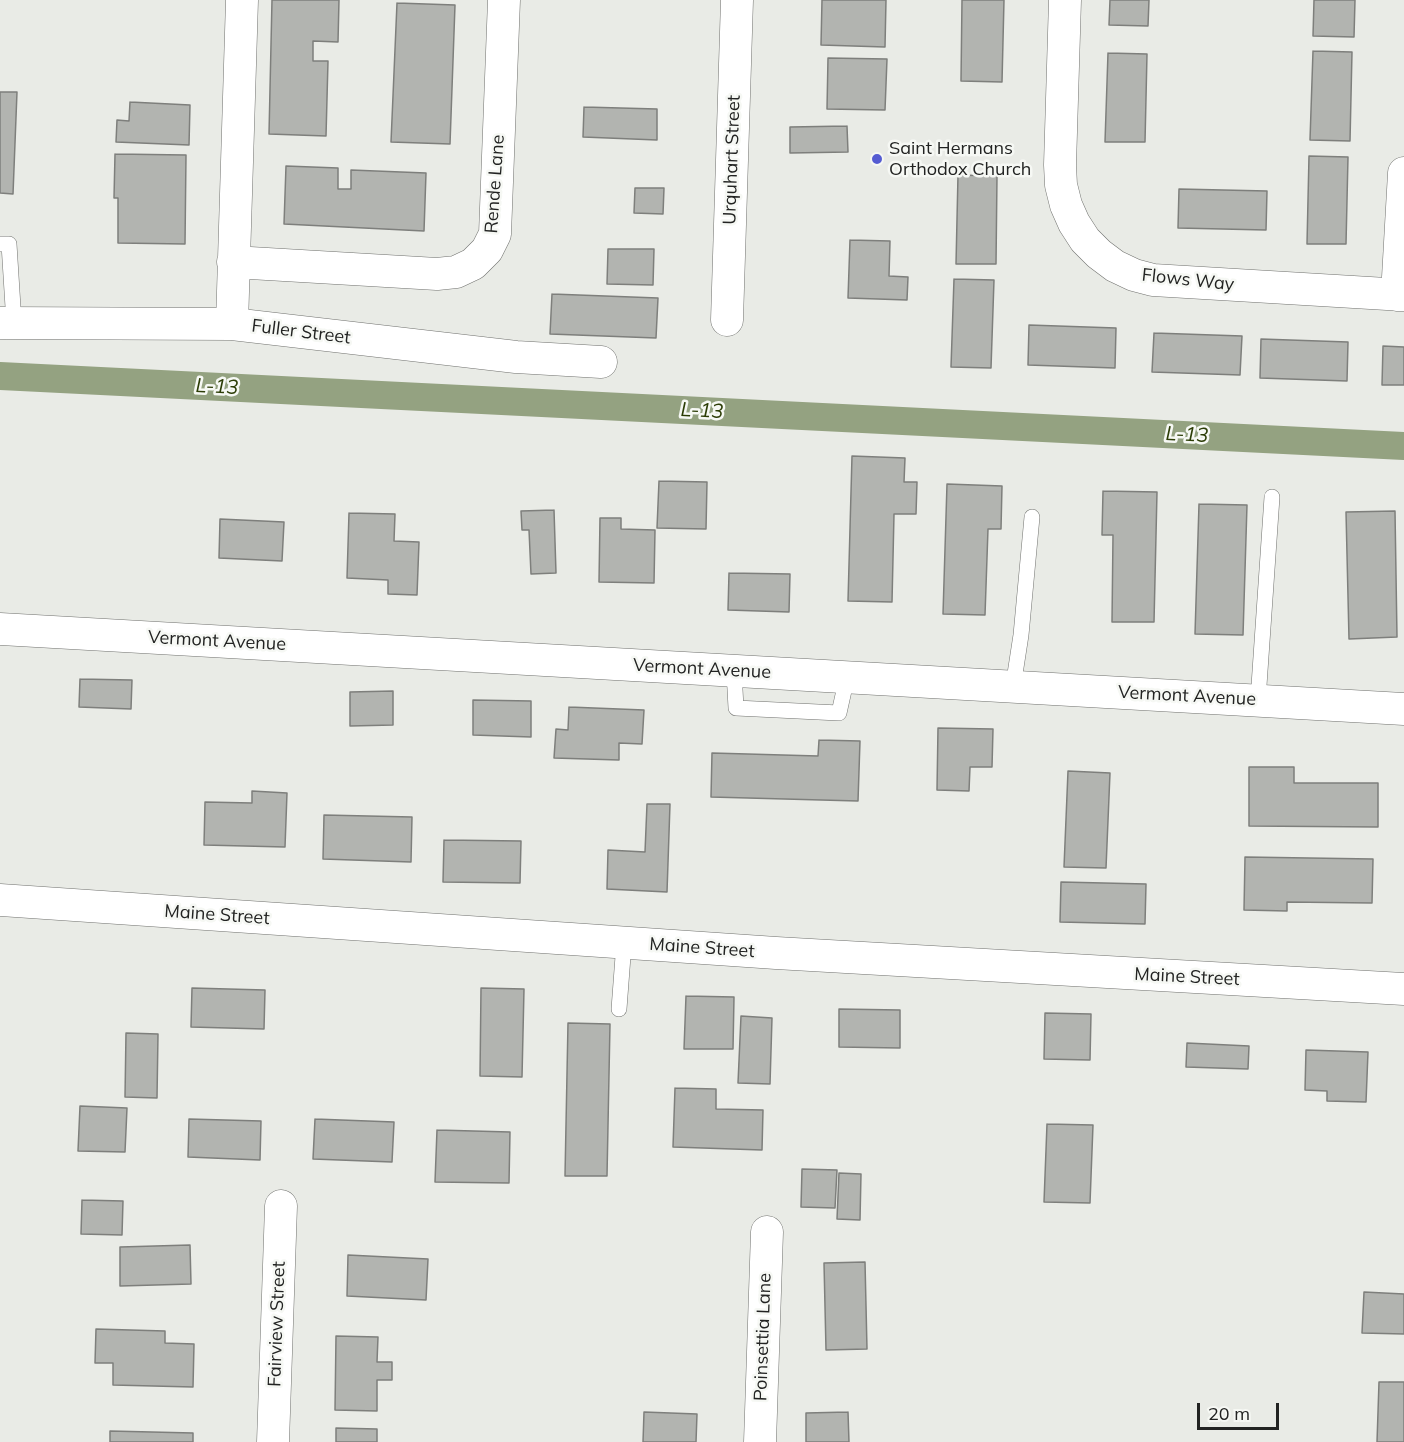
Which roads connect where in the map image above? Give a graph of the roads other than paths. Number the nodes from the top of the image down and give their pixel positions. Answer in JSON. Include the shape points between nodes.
{"nodes":[{"id":1,"x":242,"y":0,"type":"edge"},
{"id":2,"x":504,"y":0,"type":"edge"},
{"id":3,"x":737,"y":0,"type":"edge"},
{"id":4,"x":1065,"y":0,"type":"edge"},
{"id":5,"x":1404,"y":173,"type":"edge"},
{"id":6,"x":0,"y":244,"type":"edge"},
{"id":7,"x":233,"y":262,"type":"junction"},
{"id":8,"x":1401,"y":295,"type":"edge"},
{"id":9,"x":727,"y":320,"type":"dead end"},
{"id":10,"x":7,"y":323,"type":"edge"},
{"id":11,"x":232,"y":324,"type":"junction"},
{"id":12,"x":601,"y":362,"type":"dead end"},
{"id":13,"x":1272,"y":497,"type":"dead end"},
{"id":14,"x":1032,"y":517,"type":"dead end"},
{"id":15,"x":0,"y":629,"type":"edge"},
{"id":16,"x":1013,"y":687,"type":"junction"},
{"id":17,"x":1258,"y":700,"type":"junction"},
{"id":18,"x":1404,"y":709,"type":"edge"},
{"id":19,"x":0,"y":900,"type":"edge"},
{"id":20,"x":624,"y":943,"type":"junction"},
{"id":21,"x":1404,"y":989,"type":"edge"},
{"id":22,"x":619,"y":1009,"type":"dead end"},
{"id":23,"x":281,"y":1206,"type":"dead end"},
{"id":24,"x":767,"y":1232,"type":"dead end"},
{"id":25,"x":273,"y":1442,"type":"edge"},
{"id":26,"x":760,"y":1442,"type":"edge"}],
"edges":[{"from":1,"to":7,"type":"street"},
{"from":2,"to":7,"type":"street","name":"Rende Lane","via":[[495,234],[487,250],[473,264],[456,272],[437,274]]},
{"from":3,"to":9,"type":"street","name":"Urquhart Street"},
{"from":4,"to":8,"type":"street","name":"Flows Way","via":[[1061,185],[1074,224],[1099,254],[1115,266],[1153,280]]},
{"from":5,"to":8,"type":"street"},
{"from":6,"to":10,"type":"lane","via":[[9,244]]},
{"from":7,"to":11,"type":"street"},
{"from":10,"to":11,"type":"street","name":"Fuller Street"},
{"from":11,"to":12,"type":"street","name":"Fuller Street","via":[[516,357]]},
{"from":13,"to":17,"type":"lane"},
{"from":14,"to":16,"type":"lane"},
{"from":15,"to":16,"type":"street","name":"Vermont Avenue"},
{"from":16,"to":17,"type":"street","name":"Vermont Avenue"},
{"from":17,"to":18,"type":"street","name":"Vermont Avenue"},
{"from":19,"to":20,"type":"street","name":"Maine Street"},
{"from":20,"to":21,"type":"street","name":"Maine Street"},
{"from":20,"to":22,"type":"lane"},
{"from":23,"to":25,"type":"street","name":"Fairview Street"},
{"from":24,"to":26,"type":"street","name":"Poinsettia Lane"}]}
